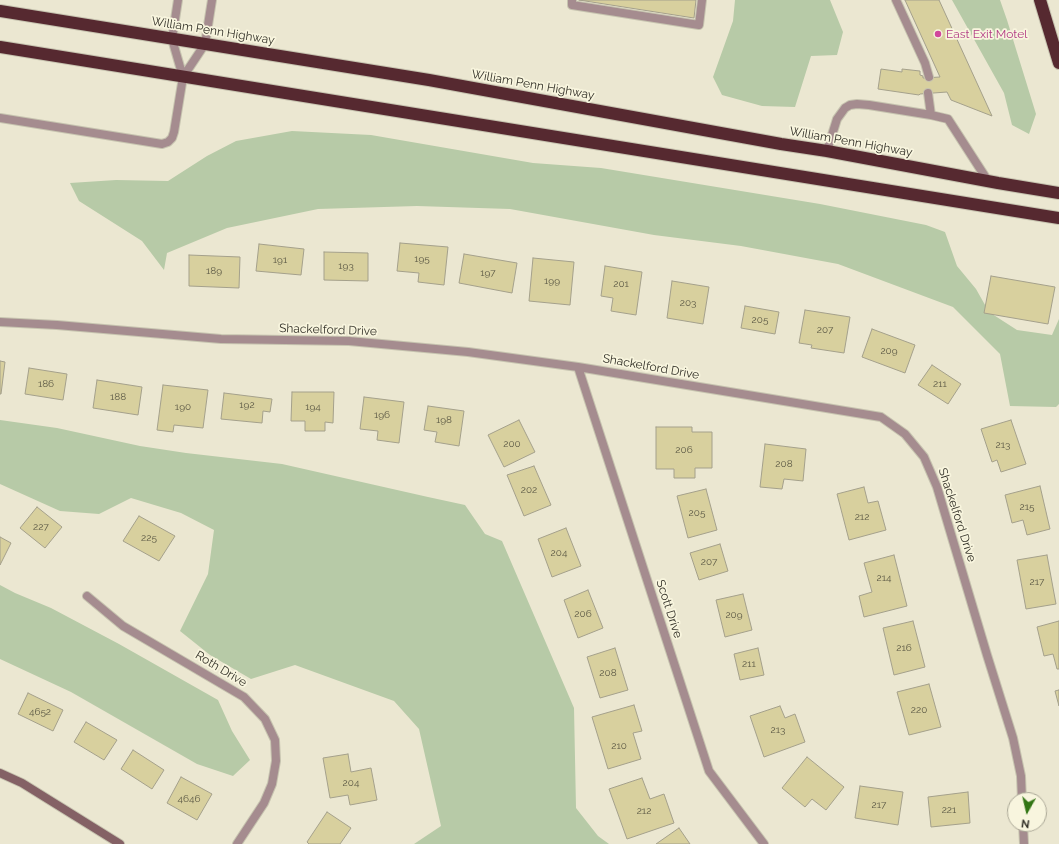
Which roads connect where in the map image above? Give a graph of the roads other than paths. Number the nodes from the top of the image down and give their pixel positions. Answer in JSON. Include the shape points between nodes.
{"nodes":[{"id":1,"x":178,"y":0,"type":"edge"},
{"id":2,"x":212,"y":0,"type":"edge"},
{"id":3,"x":572,"y":0,"type":"edge"},
{"id":4,"x":702,"y":0,"type":"edge"},
{"id":5,"x":896,"y":0,"type":"edge"},
{"id":6,"x":1040,"y":0,"type":"edge"},
{"id":7,"x":0,"y":11,"type":"edge"},
{"id":8,"x":172,"y":39,"type":"junction"},
{"id":9,"x":205,"y":44,"type":"junction"},
{"id":10,"x":0,"y":47,"type":"edge"},
{"id":11,"x":1059,"y":63,"type":"edge"},
{"id":12,"x":183,"y":77,"type":"junction"},
{"id":13,"x":928,"y":77,"type":"dead end"},
{"id":14,"x":928,"y":93,"type":"dead end"},
{"id":15,"x":930,"y":115,"type":"junction"},
{"id":16,"x":0,"y":118,"type":"edge"},
{"id":17,"x":827,"y":152,"type":"junction"},
{"id":18,"x":988,"y":181,"type":"junction"},
{"id":19,"x":1059,"y":193,"type":"edge"},
{"id":20,"x":1059,"y":218,"type":"edge"},
{"id":21,"x":0,"y":322,"type":"edge"},
{"id":22,"x":578,"y":367,"type":"junction"},
{"id":23,"x":87,"y":596,"type":"dead end"},
{"id":24,"x":0,"y":773,"type":"edge"},
{"id":25,"x":1022,"y":792,"type":"edge"},
{"id":26,"x":1023,"y":832,"type":"edge"},
{"id":27,"x":120,"y":844,"type":"edge"},
{"id":28,"x":237,"y":844,"type":"edge"},
{"id":29,"x":764,"y":844,"type":"edge"},
{"id":30,"x":1024,"y":844,"type":"edge"}],
"edges":[{"from":1,"to":8,"type":"street"},
{"from":2,"to":9,"type":"street"},
{"from":3,"to":4,"type":"street","via":[[572,5],[699,25]]},
{"from":5,"to":13,"type":"street","via":[[925,63]]},
{"from":6,"to":11,"type":"highway"},
{"from":7,"to":8,"type":"highway","name":"William Penn Highway"},
{"from":8,"to":9,"type":"highway","name":"William Penn Highway"},
{"from":8,"to":12,"type":"street"},
{"from":9,"to":12,"type":"street"},
{"from":9,"to":17,"type":"highway","name":"William Penn Highway","via":[[429,80]]},
{"from":10,"to":12,"type":"highway"},
{"from":12,"to":16,"type":"street","via":[[174,132],[172,138],[162,144]]},
{"from":12,"to":20,"type":"highway"},
{"from":14,"to":15,"type":"street"},
{"from":15,"to":17,"type":"street","via":[[869,105],[850,105],[837,119]]},
{"from":15,"to":18,"type":"street","via":[[948,119]]},
{"from":17,"to":18,"type":"highway","name":"William Penn Highway"},
{"from":18,"to":19,"type":"highway","name":"William Penn Highway"},
{"from":21,"to":22,"type":"street","name":"Shackelford Drive","via":[[222,339],[349,341],[468,352]]},
{"from":22,"to":25,"type":"street","name":"Shackelford Drive","via":[[881,417],[905,434],[924,457],[937,487],[1013,738]]},
{"from":22,"to":29,"type":"street","name":"Scott Drive","via":[[709,771]]},
{"from":23,"to":28,"type":"street","name":"Roth Drive","via":[[123,626],[244,697],[265,719],[275,740],[276,761],[272,784],[264,803]]},
{"from":24,"to":27,"type":"main road","via":[[22,783]]},
{"from":26,"to":30,"type":"street"}]}
